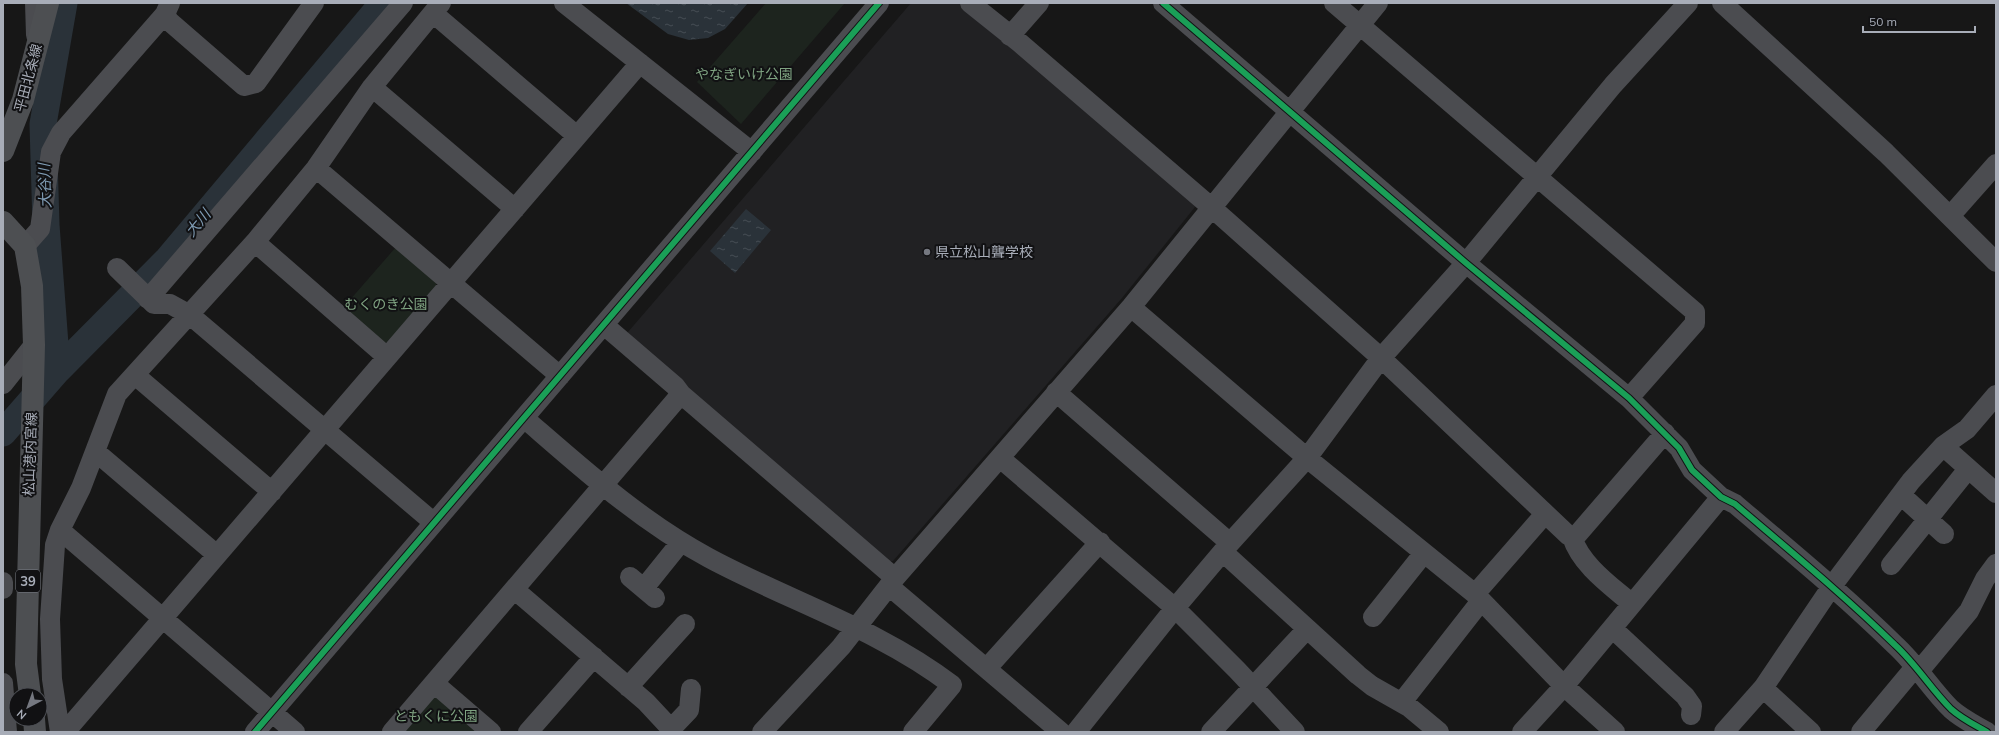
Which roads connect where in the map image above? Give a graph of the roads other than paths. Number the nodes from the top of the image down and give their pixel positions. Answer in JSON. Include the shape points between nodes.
{"nodes":[{"id":1,"x":35,"y":3,"type":"edge"},
{"id":2,"x":48,"y":3,"type":"edge"},
{"id":3,"x":314,"y":3,"type":"edge"},
{"id":4,"x":403,"y":3,"type":"edge"},
{"id":5,"x":564,"y":3,"type":"edge"},
{"id":6,"x":879,"y":3,"type":"edge"},
{"id":7,"x":970,"y":3,"type":"edge"},
{"id":8,"x":1039,"y":3,"type":"edge"},
{"id":9,"x":1163,"y":3,"type":"edge"},
{"id":10,"x":1334,"y":3,"type":"edge"},
{"id":11,"x":1378,"y":3,"type":"edge"},
{"id":12,"x":1688,"y":3,"type":"edge"},
{"id":13,"x":1722,"y":3,"type":"edge"},
{"id":14,"x":168,"y":8,"type":"edge"},
{"id":15,"x":437,"y":8,"type":"edge"},
{"id":16,"x":1360,"y":25,"type":"junction"},
{"id":17,"x":1010,"y":36,"type":"junction"},
{"id":18,"x":37,"y":45,"type":"junction"},
{"id":19,"x":640,"y":63,"type":"junction"},
{"id":20,"x":372,"y":87,"type":"junction"},
{"id":21,"x":1289,"y":111,"type":"junction"},
{"id":22,"x":577,"y":136,"type":"junction"},
{"id":23,"x":3,"y":151,"type":"edge"},
{"id":24,"x":752,"y":152,"type":"junction"},
{"id":25,"x":1996,"y":164,"type":"edge"},
{"id":26,"x":316,"y":168,"type":"junction"},
{"id":27,"x":1537,"y":178,"type":"junction"},
{"id":28,"x":1211,"y":207,"type":"junction"},
{"id":29,"x":515,"y":209,"type":"junction"},
{"id":30,"x":1950,"y":215,"type":"junction"},
{"id":31,"x":3,"y":222,"type":"edge"},
{"id":32,"x":255,"y":242,"type":"junction"},
{"id":33,"x":25,"y":246,"type":"junction"},
{"id":34,"x":1466,"y":262,"type":"junction"},
{"id":35,"x":1996,"y":262,"type":"edge"},
{"id":36,"x":451,"y":283,"type":"junction"},
{"id":37,"x":1131,"y":306,"type":"junction"},
{"id":38,"x":190,"y":314,"type":"junction"},
{"id":39,"x":604,"y":324,"type":"junction"},
{"id":40,"x":34,"y":345,"type":"junction"},
{"id":41,"x":387,"y":357,"type":"junction"},
{"id":42,"x":1382,"y":358,"type":"junction"},
{"id":43,"x":135,"y":375,"type":"junction"},
{"id":44,"x":560,"y":376,"type":"junction"},
{"id":45,"x":3,"y":384,"type":"edge"},
{"id":46,"x":1056,"y":392,"type":"junction"},
{"id":47,"x":681,"y":394,"type":"junction"},
{"id":48,"x":1996,"y":396,"type":"edge"},
{"id":49,"x":1629,"y":398,"type":"junction"},
{"id":50,"x":524,"y":418,"type":"junction"},
{"id":51,"x":324,"y":431,"type":"junction"},
{"id":52,"x":1665,"y":433,"type":"junction"},
{"id":53,"x":1943,"y":446,"type":"junction"},
{"id":54,"x":96,"y":452,"type":"junction"},
{"id":55,"x":1000,"y":458,"type":"junction"},
{"id":56,"x":1307,"y":458,"type":"junction"},
{"id":57,"x":1968,"y":469,"type":"junction"},
{"id":58,"x":602,"y":486,"type":"junction"},
{"id":59,"x":272,"y":492,"type":"junction"},
{"id":60,"x":1996,"y":493,"type":"edge"},
{"id":61,"x":1901,"y":495,"type":"junction"},
{"id":62,"x":1721,"y":497,"type":"junction"},
{"id":63,"x":1544,"y":515,"type":"junction"},
{"id":64,"x":1928,"y":520,"type":"junction"},
{"id":65,"x":433,"y":522,"type":"junction"},
{"id":66,"x":60,"y":530,"type":"junction"},
{"id":67,"x":1944,"y":534,"type":"dead end"},
{"id":68,"x":1572,"y":537,"type":"junction"},
{"id":69,"x":681,"y":542,"type":"junction"},
{"id":70,"x":1100,"y":542,"type":"junction"},
{"id":71,"x":1227,"y":547,"type":"junction"},
{"id":72,"x":1424,"y":553,"type":"junction"},
{"id":73,"x":217,"y":556,"type":"junction"},
{"id":74,"x":1996,"y":564,"type":"edge"},
{"id":75,"x":1891,"y":565,"type":"dead end"},
{"id":76,"x":3,"y":582,"type":"edge"},
{"id":77,"x":892,"y":582,"type":"junction"},
{"id":78,"x":1832,"y":586,"type":"junction"},
{"id":79,"x":643,"y":588,"type":"dead end"},
{"id":80,"x":3,"y":589,"type":"edge"},
{"id":81,"x":515,"y":590,"type":"junction"},
{"id":82,"x":1478,"y":598,"type":"junction"},
{"id":83,"x":1632,"y":604,"type":"junction"},
{"id":84,"x":1175,"y":608,"type":"junction"},
{"id":85,"x":1374,"y":617,"type":"dead end"},
{"id":86,"x":163,"y":620,"type":"junction"},
{"id":87,"x":685,"y":624,"type":"dead end"},
{"id":88,"x":856,"y":628,"type":"junction"},
{"id":89,"x":1612,"y":628,"type":"junction"},
{"id":90,"x":1308,"y":629,"type":"junction"},
{"id":91,"x":594,"y":657,"type":"junction"},
{"id":92,"x":987,"y":668,"type":"junction"},
{"id":93,"x":1918,"y":669,"type":"junction"},
{"id":94,"x":3,"y":683,"type":"edge"},
{"id":95,"x":434,"y":683,"type":"junction"},
{"id":96,"x":1564,"y":686,"type":"junction"},
{"id":97,"x":29,"y":687,"type":"edge"},
{"id":98,"x":628,"y":687,"type":"junction"},
{"id":99,"x":1254,"y":688,"type":"junction"},
{"id":100,"x":1763,"y":688,"type":"junction"},
{"id":101,"x":691,"y":689,"type":"dead end"},
{"id":102,"x":1402,"y":702,"type":"junction"},
{"id":103,"x":272,"y":712,"type":"junction"},
{"id":104,"x":1691,"y":715,"type":"dead end"},
{"id":105,"x":5,"y":722,"type":"edge"},
{"id":106,"x":673,"y":731,"type":"edge"},
{"id":107,"x":60,"y":732,"type":"edge"},
{"id":108,"x":65,"y":732,"type":"edge"},
{"id":109,"x":255,"y":732,"type":"edge"},
{"id":110,"x":295,"y":732,"type":"edge"},
{"id":111,"x":392,"y":732,"type":"edge"},
{"id":112,"x":491,"y":732,"type":"edge"},
{"id":113,"x":528,"y":732,"type":"edge"},
{"id":114,"x":762,"y":732,"type":"edge"},
{"id":115,"x":913,"y":732,"type":"edge"},
{"id":116,"x":1061,"y":732,"type":"edge"},
{"id":117,"x":1076,"y":732,"type":"edge"},
{"id":118,"x":1211,"y":732,"type":"edge"},
{"id":119,"x":1295,"y":732,"type":"edge"},
{"id":120,"x":1439,"y":732,"type":"edge"},
{"id":121,"x":1522,"y":732,"type":"edge"},
{"id":122,"x":1615,"y":732,"type":"edge"},
{"id":123,"x":1724,"y":732,"type":"edge"},
{"id":124,"x":1811,"y":732,"type":"edge"},
{"id":125,"x":1861,"y":732,"type":"edge"},
{"id":126,"x":1987,"y":732,"type":"edge"}],
"edges":[{"from":1,"to":18,"type":"street"},
{"from":2,"to":18,"type":"main road","name":"平田北条線"},
{"from":3,"to":14,"type":"street","via":[[256,83],[251,86],[244,86],[169,21]]},
{"from":4,"to":38,"type":"street","via":[[134,285],[154,304],[170,304]]},
{"from":5,"to":19,"type":"street"},
{"from":6,"to":24,"type":"street"},
{"from":7,"to":17,"type":"street"},
{"from":8,"to":17,"type":"street"},
{"from":9,"to":21,"type":"street"},
{"from":10,"to":16,"type":"street"},
{"from":11,"to":16,"type":"street"},
{"from":12,"to":27,"type":"street","via":[[1613,85]]},
{"from":13,"to":30,"type":"street"},
{"from":14,"to":33,"type":"street","via":[[61,134],[51,152],[40,229]]},
{"from":15,"to":20,"type":"street"},
{"from":15,"to":22,"type":"street"},
{"from":16,"to":21,"type":"street"},
{"from":16,"to":27,"type":"street"},
{"from":17,"to":28,"type":"street"},
{"from":18,"to":23,"type":"main road","name":"平田北条線","via":[[23,100]]},
{"from":19,"to":22,"type":"street"},
{"from":19,"to":24,"type":"street"},
{"from":20,"to":26,"type":"street"},
{"from":20,"to":29,"type":"street"},
{"from":21,"to":28,"type":"street"},
{"from":21,"to":34,"type":"street"},
{"from":22,"to":29,"type":"street"},
{"from":24,"to":39,"type":"street"},
{"from":25,"to":30,"type":"street"},
{"from":26,"to":32,"type":"street"},
{"from":26,"to":36,"type":"street"},
{"from":27,"to":34,"type":"street"},
{"from":27,"to":49,"type":"street","via":[[1695,312],[1695,323]]},
{"from":28,"to":37,"type":"street"},
{"from":28,"to":42,"type":"street"},
{"from":29,"to":36,"type":"street"},
{"from":30,"to":35,"type":"street"},
{"from":31,"to":33,"type":"main road"},
{"from":32,"to":38,"type":"street"},
{"from":32,"to":41,"type":"street"},
{"from":33,"to":40,"type":"main road","name":"松山港内宮線","number":"39","via":[[32,286]]},
{"from":34,"to":42,"type":"street"},
{"from":34,"to":49,"type":"street"},
{"from":36,"to":41,"type":"street"},
{"from":36,"to":44,"type":"street"},
{"from":37,"to":46,"type":"street"},
{"from":37,"to":56,"type":"street"},
{"from":38,"to":43,"type":"street"},
{"from":38,"to":51,"type":"street"},
{"from":39,"to":44,"type":"street"},
{"from":39,"to":47,"type":"street"},
{"from":40,"to":45,"type":"street"},
{"from":40,"to":97,"type":"main road","name":"松山港内宮線","number":"39","via":[[26,664]]},
{"from":41,"to":51,"type":"street"},
{"from":42,"to":56,"type":"street"},
{"from":42,"to":63,"type":"street"},
{"from":43,"to":54,"type":"street","via":[[117,394]]},
{"from":43,"to":59,"type":"street"},
{"from":44,"to":50,"type":"street"},
{"from":46,"to":55,"type":"street"},
{"from":46,"to":71,"type":"street"},
{"from":47,"to":58,"type":"street"},
{"from":47,"to":77,"type":"street"},
{"from":48,"to":53,"type":"street","via":[[1967,429]]},
{"from":49,"to":52,"type":"street"},
{"from":50,"to":58,"type":"street"},
{"from":50,"to":65,"type":"street"},
{"from":51,"to":59,"type":"street"},
{"from":51,"to":65,"type":"street"},
{"from":52,"to":62,"type":"street","via":[[1679,448],[1692,470]]},
{"from":52,"to":68,"type":"street","via":[[1577,535]]},
{"from":53,"to":57,"type":"street"},
{"from":53,"to":61,"type":"street"},
{"from":54,"to":66,"type":"street","via":[[82,488]]},
{"from":54,"to":73,"type":"street"},
{"from":55,"to":70,"type":"street"},
{"from":55,"to":77,"type":"street"},
{"from":56,"to":71,"type":"street"},
{"from":56,"to":72,"type":"street"},
{"from":57,"to":60,"type":"street"},
{"from":57,"to":64,"type":"street"},
{"from":58,"to":69,"type":"street"},
{"from":58,"to":81,"type":"street"},
{"from":59,"to":73,"type":"street"},
{"from":61,"to":64,"type":"street"},
{"from":61,"to":78,"type":"street"},
{"from":62,"to":78,"type":"street","via":[[1736,504]]},
{"from":62,"to":83,"type":"street"},
{"from":63,"to":68,"type":"street"},
{"from":63,"to":82,"type":"street"},
{"from":64,"to":67,"type":"street"},
{"from":64,"to":75,"type":"street"},
{"from":65,"to":103,"type":"street"},
{"from":66,"to":86,"type":"street"},
{"from":66,"to":107,"type":"street","via":[[54,552],[50,619],[52,679]]},
{"from":68,"to":83,"type":"street","via":[[1576,549],[1597,573]]},
{"from":69,"to":79,"type":"street"},
{"from":69,"to":88,"type":"street","via":[[710,559]]},
{"from":70,"to":84,"type":"street"},
{"from":70,"to":92,"type":"street"},
{"from":71,"to":84,"type":"street"},
{"from":71,"to":90,"type":"street"},
{"from":72,"to":82,"type":"street"},
{"from":72,"to":85,"type":"street"},
{"from":73,"to":86,"type":"street"},
{"from":74,"to":93,"type":"street","via":[[1985,578],[1969,611]]},
{"from":76,"to":80,"type":"street"},
{"from":77,"to":88,"type":"street"},
{"from":77,"to":92,"type":"street"},
{"from":78,"to":93,"type":"street","via":[[1885,634]]},
{"from":78,"to":100,"type":"street"},
{"from":81,"to":91,"type":"street"},
{"from":81,"to":95,"type":"street"},
{"from":82,"to":96,"type":"street"},
{"from":82,"to":102,"type":"street"},
{"from":83,"to":89,"type":"street"},
{"from":84,"to":99,"type":"street"},
{"from":84,"to":117,"type":"street"},
{"from":86,"to":103,"type":"street"},
{"from":86,"to":108,"type":"street"},
{"from":87,"to":98,"type":"street"},
{"from":88,"to":114,"type":"street"},
{"from":88,"to":115,"type":"street","via":[[934,671],[952,685]]},
{"from":89,"to":96,"type":"street"},
{"from":89,"to":104,"type":"street","via":[[1685,696],[1692,706]]},
{"from":90,"to":99,"type":"street"},
{"from":90,"to":102,"type":"street","via":[[1358,676]]},
{"from":91,"to":98,"type":"street"},
{"from":91,"to":113,"type":"street"},
{"from":92,"to":116,"type":"street"},
{"from":93,"to":125,"type":"street"},
{"from":93,"to":126,"type":"street","via":[[1951,708]]},
{"from":94,"to":105,"type":"street"},
{"from":95,"to":111,"type":"street"},
{"from":95,"to":112,"type":"street"},
{"from":96,"to":121,"type":"street"},
{"from":96,"to":122,"type":"street"},
{"from":98,"to":106,"type":"street"},
{"from":99,"to":118,"type":"street"},
{"from":99,"to":119,"type":"street"},
{"from":100,"to":123,"type":"street"},
{"from":100,"to":124,"type":"street"},
{"from":101,"to":106,"type":"street","via":[[689,710]]},
{"from":102,"to":120,"type":"street"},
{"from":103,"to":109,"type":"street"},
{"from":103,"to":110,"type":"street"}]}
